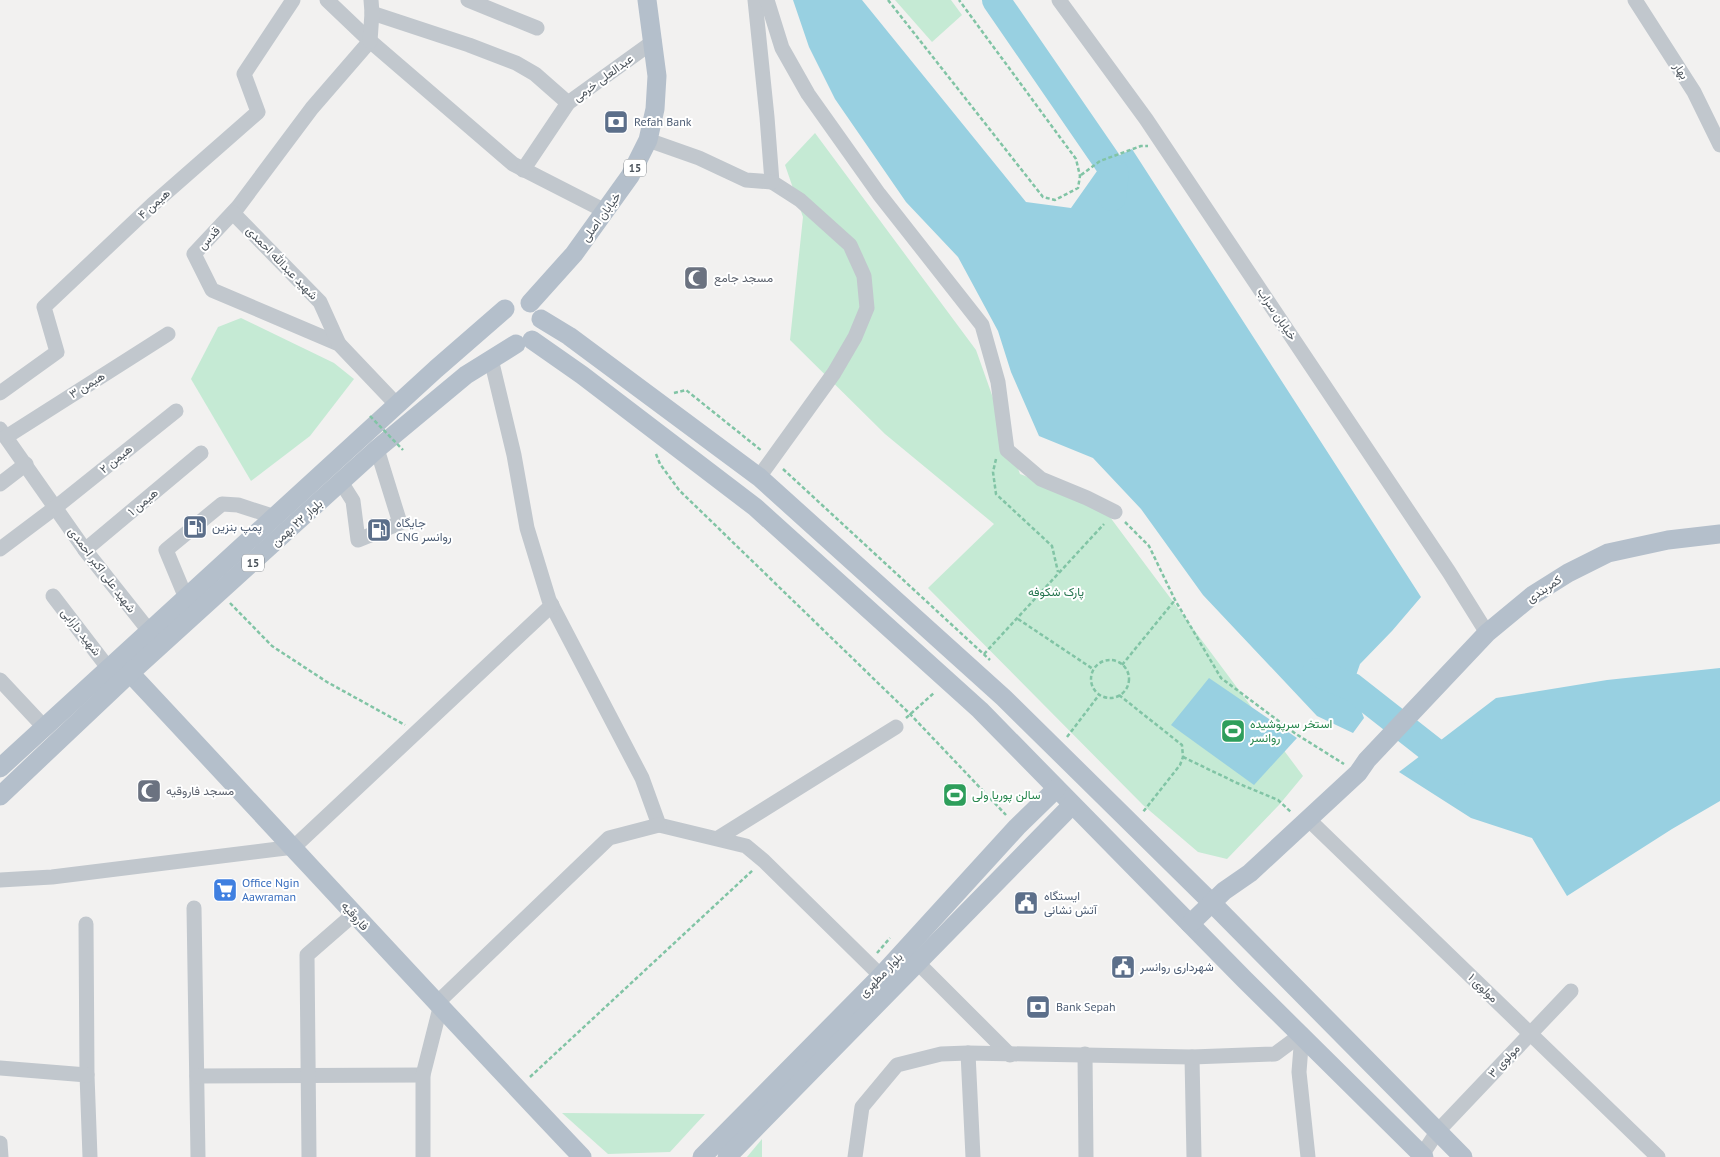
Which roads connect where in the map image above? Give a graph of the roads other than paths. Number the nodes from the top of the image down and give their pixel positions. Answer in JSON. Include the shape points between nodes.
{"nodes":[{"id":1,"x":293,"y":0,"type":"edge"},
{"id":2,"x":327,"y":0,"type":"edge"},
{"id":3,"x":468,"y":0,"type":"edge"},
{"id":4,"x":647,"y":0,"type":"edge"},
{"id":5,"x":755,"y":0,"type":"edge"},
{"id":6,"x":767,"y":0,"type":"edge"},
{"id":7,"x":1059,"y":0,"type":"edge"},
{"id":8,"x":1635,"y":0,"type":"edge"},
{"id":9,"x":371,"y":6,"type":"edge"},
{"id":10,"x":537,"y":28,"type":"dead end"},
{"id":11,"x":370,"y":41,"type":"junction"},
{"id":12,"x":654,"y":41,"type":"junction"},
{"id":13,"x":568,"y":102,"type":"junction"},
{"id":14,"x":648,"y":140,"type":"junction"},
{"id":15,"x":1720,"y":145,"type":"edge"},
{"id":16,"x":523,"y":170,"type":"junction"},
{"id":17,"x":772,"y":182,"type":"junction"},
{"id":18,"x":605,"y":211,"type":"junction"},
{"id":19,"x":233,"y":213,"type":"junction"},
{"id":20,"x":530,"y":303,"type":"junction"},
{"id":21,"x":505,"y":309,"type":"junction"},
{"id":22,"x":541,"y":319,"type":"junction"},
{"id":23,"x":168,"y":334,"type":"dead end"},
{"id":24,"x":524,"y":342,"type":"junction"},
{"id":25,"x":339,"y":344,"type":"junction"},
{"id":26,"x":491,"y":358,"type":"junction"},
{"id":27,"x":0,"y":392,"type":"edge"},
{"id":28,"x":397,"y":405,"type":"junction"},
{"id":29,"x":176,"y":410,"type":"dead end"},
{"id":30,"x":3,"y":433,"type":"edge"},
{"id":31,"x":377,"y":449,"type":"junction"},
{"id":32,"x":201,"y":453,"type":"dead end"},
{"id":33,"x":26,"y":464,"type":"junction"},
{"id":34,"x":759,"y":477,"type":"junction"},
{"id":35,"x":341,"y":482,"type":"junction"},
{"id":36,"x":0,"y":484,"type":"edge"},
{"id":37,"x":56,"y":508,"type":"junction"},
{"id":38,"x":1115,"y":512,"type":"road end"},
{"id":39,"x":275,"y":516,"type":"junction"},
{"id":40,"x":1720,"y":534,"type":"edge"},
{"id":41,"x":0,"y":548,"type":"edge"},
{"id":42,"x":85,"y":550,"type":"junction"},
{"id":43,"x":53,"y":596,"type":"dead end"},
{"id":44,"x":186,"y":598,"type":"junction"},
{"id":45,"x":552,"y":605,"type":"junction"},
{"id":46,"x":150,"y":632,"type":"junction"},
{"id":47,"x":1487,"y":633,"type":"junction"},
{"id":48,"x":957,"y":655,"type":"junction"},
{"id":49,"x":109,"y":669,"type":"junction"},
{"id":50,"x":130,"y":674,"type":"junction"},
{"id":51,"x":943,"y":677,"type":"junction"},
{"id":52,"x":0,"y":680,"type":"edge"},
{"id":53,"x":44,"y":727,"type":"junction"},
{"id":54,"x":896,"y":727,"type":"road end"},
{"id":55,"x":2,"y":763,"type":"edge"},
{"id":56,"x":1056,"y":789,"type":"junction"},
{"id":57,"x":0,"y":796,"type":"edge"},
{"id":58,"x":1072,"y":805,"type":"junction"},
{"id":59,"x":1306,"y":821,"type":"junction"},
{"id":60,"x":659,"y":825,"type":"junction"},
{"id":61,"x":718,"y":838,"type":"junction"},
{"id":62,"x":294,"y":847,"type":"junction"},
{"id":63,"x":0,"y":880,"type":"edge"},
{"id":64,"x":1212,"y":903,"type":"junction"},
{"id":65,"x":194,"y":908,"type":"dead end"},
{"id":66,"x":354,"y":914,"type":"junction"},
{"id":67,"x":86,"y":924,"type":"dead end"},
{"id":68,"x":1190,"y":924,"type":"junction"},
{"id":69,"x":918,"y":964,"type":"junction"},
{"id":70,"x":881,"y":976,"type":"junction"},
{"id":71,"x":1571,"y":991,"type":"dead end"},
{"id":72,"x":438,"y":1006,"type":"junction"},
{"id":73,"x":1530,"y":1033,"type":"junction"},
{"id":74,"x":1302,"y":1034,"type":"junction"},
{"id":75,"x":968,"y":1053,"type":"junction"},
{"id":76,"x":1085,"y":1054,"type":"junction"},
{"id":77,"x":1010,"y":1055,"type":"junction"},
{"id":78,"x":1192,"y":1056,"type":"junction"},
{"id":79,"x":0,"y":1068,"type":"edge"},
{"id":80,"x":87,"y":1075,"type":"junction"},
{"id":81,"x":423,"y":1075,"type":"junction"},
{"id":82,"x":197,"y":1076,"type":"junction"},
{"id":83,"x":308,"y":1076,"type":"junction"},
{"id":84,"x":1437,"y":1132,"type":"junction"},
{"id":85,"x":0,"y":1143,"type":"edge"},
{"id":86,"x":1423,"y":1156,"type":"edge"},
{"id":87,"x":1,"y":1157,"type":"edge"},
{"id":88,"x":90,"y":1157,"type":"edge"},
{"id":89,"x":198,"y":1157,"type":"edge"},
{"id":90,"x":309,"y":1157,"type":"edge"},
{"id":91,"x":423,"y":1157,"type":"edge"},
{"id":92,"x":582,"y":1157,"type":"edge"},
{"id":93,"x":702,"y":1157,"type":"edge"},
{"id":94,"x":727,"y":1157,"type":"edge"},
{"id":95,"x":855,"y":1157,"type":"edge"},
{"id":96,"x":973,"y":1157,"type":"edge"},
{"id":97,"x":1086,"y":1157,"type":"edge"},
{"id":98,"x":1194,"y":1157,"type":"edge"},
{"id":99,"x":1308,"y":1157,"type":"edge"},
{"id":100,"x":1463,"y":1157,"type":"edge"},
{"id":101,"x":1658,"y":1157,"type":"edge"}],
"edges":[{"from":1,"to":27,"type":"street","name":"هیمن ۴","via":[[244,74],[258,112],[152,205],[44,307],[57,352]]},
{"from":2,"to":11,"type":"street"},
{"from":3,"to":10,"type":"street"},
{"from":4,"to":12,"type":"main road","name":"خیابان اصلی","number":"15"},
{"from":5,"to":17,"type":"street"},
{"from":6,"to":38,"type":"street","via":[[782,48],[808,94],[878,194],[982,325],[998,382],[1007,450],[1040,479]]},
{"from":7,"to":47,"type":"street","name":"خیابان سراب","via":[[1202,201]]},
{"from":8,"to":15,"type":"street","name":"بهار","via":[[1694,92]]},
{"from":9,"to":11,"type":"street"},
{"from":9,"to":13,"type":"street","via":[[516,63],[535,74]]},
{"from":11,"to":16,"type":"street"},
{"from":11,"to":19,"type":"street","name":"قدس","via":[[312,108]]},
{"from":12,"to":13,"type":"street","name":"عبدالعلی خرمی"},
{"from":12,"to":14,"type":"main road","name":"خیابان اصلی","number":"15","via":[[655,110]]},
{"from":13,"to":16,"type":"street","name":"عبدالعلی خرمی"},
{"from":14,"to":17,"type":"street","via":[[699,158],[746,180]]},
{"from":14,"to":18,"type":"main road","name":"خیابان اصلی","number":"15","via":[[630,176]]},
{"from":16,"to":18,"type":"street"},
{"from":17,"to":34,"type":"street","via":[[800,200],[850,245],[864,276],[867,308],[834,374]]},
{"from":18,"to":20,"type":"main road","name":"خیابان اصلی","number":"15","via":[[574,254]]},
{"from":19,"to":25,"type":"street","name":"شهید عبدالله احمدی","via":[[320,302]]},
{"from":19,"to":25,"type":"street","name":"قدس","via":[[194,254],[212,290]]},
{"from":20,"to":21,"type":"main road","number":"15","via":[[516,302]]},
{"from":20,"to":22,"type":"main road"},
{"from":21,"to":24,"type":"main road","via":[[500,327],[506,338]]},
{"from":21,"to":28,"type":"main road","name":"بلوار ۲۲ بهمن","number":"15"},
{"from":22,"to":24,"type":"main road","via":[[540,331]]},
{"from":22,"to":34,"type":"main road","via":[[569,336]]},
{"from":23,"to":30,"type":"street","name":"هیمن ۳"},
{"from":24,"to":26,"type":"main road","name":"بلوار ۲۲ بهمن","number":"15"},
{"from":24,"to":51,"type":"main road","via":[[582,376],[755,507]]},
{"from":25,"to":28,"type":"street","name":"قدس"},
{"from":26,"to":31,"type":"main road","name":"بلوار ۲۲ بهمن","number":"15"},
{"from":26,"to":45,"type":"street","via":[[527,528]]},
{"from":28,"to":39,"type":"main road","name":"بلوار ۲۲ بهمن","number":"15"},
{"from":29,"to":37,"type":"street","name":"هیمن ۲"},
{"from":30,"to":33,"type":"street","name":"شهید علی اکبر احمدی"},
{"from":31,"to":35,"type":"main road","name":"بلوار ۲۲ بهمن","number":"15"},
{"from":31,"to":35,"type":"street","via":[[400,524],[358,540],[353,502]]},
{"from":32,"to":42,"type":"street","name":"هیمن ۱"},
{"from":33,"to":36,"type":"street"},
{"from":33,"to":37,"type":"street","name":"شهید علی اکبر احمدی"},
{"from":34,"to":48,"type":"main road"},
{"from":35,"to":50,"type":"main road","name":"بلوار ۲۲ بهمن","number":"15"},
{"from":37,"to":41,"type":"street","name":"هیمن ۲"},
{"from":37,"to":42,"type":"street","name":"شهید علی اکبر احمدی"},
{"from":39,"to":44,"type":"main road","name":"بلوار ۲۲ بهمن","number":"15"},
{"from":39,"to":44,"type":"street","via":[[238,504],[222,504],[166,550]]},
{"from":40,"to":47,"type":"main road","name":"کمربندی","via":[[1668,540],[1608,553],[1533,595]]},
{"from":42,"to":46,"type":"street","name":"شهید علی اکبر احمدی"},
{"from":43,"to":49,"type":"street","name":"شهید دارابی"},
{"from":44,"to":46,"type":"main road","name":"بلوار ۲۲ بهمن","number":"15"},
{"from":45,"to":60,"type":"street","via":[[642,778]]},
{"from":45,"to":62,"type":"street"},
{"from":46,"to":49,"type":"main road","name":"بلوار ۲۲ بهمن","number":"15"},
{"from":47,"to":59,"type":"main road","name":"کمربندی","via":[[1362,767]]},
{"from":48,"to":51,"type":"main road"},
{"from":48,"to":64,"type":"main road"},
{"from":49,"to":53,"type":"main road","name":"بلوار ۲۲ بهمن","number":"15"},
{"from":50,"to":57,"type":"main road","name":"بلوار ۲۲ بهمن","number":"15"},
{"from":50,"to":62,"type":"main road","name":"فاروقیه"},
{"from":51,"to":56,"type":"main road","via":[[980,710]]},
{"from":52,"to":53,"type":"street"},
{"from":53,"to":55,"type":"main road","name":"بلوار ۲۲ بهمن","number":"15"},
{"from":54,"to":61,"type":"street"},
{"from":56,"to":58,"type":"main road"},
{"from":56,"to":70,"type":"main road","name":"بلوار مطهری","via":[[1017,827]]},
{"from":58,"to":68,"type":"main road"},
{"from":58,"to":69,"type":"main road","name":"بلوار مطهری"},
{"from":59,"to":64,"type":"main road","name":"کمربندی"},
{"from":59,"to":73,"type":"street","name":"مولوی ۱"},
{"from":60,"to":61,"type":"street"},
{"from":60,"to":72,"type":"street","via":[[610,838]]},
{"from":61,"to":70,"type":"street","via":[[746,846],[764,861]]},
{"from":62,"to":63,"type":"street","via":[[52,877]]},
{"from":62,"to":66,"type":"main road","name":"فاروقیه"},
{"from":64,"to":68,"type":"main road","name":"کمربندی"},
{"from":64,"to":84,"type":"main road"},
{"from":65,"to":82,"type":"street"},
{"from":66,"to":72,"type":"main road","name":"فاروقیه"},
{"from":66,"to":83,"type":"street","via":[[307,955]]},
{"from":67,"to":80,"type":"street"},
{"from":68,"to":74,"type":"main road"},
{"from":69,"to":77,"type":"street"},
{"from":69,"to":94,"type":"main road","name":"بلوار مطهری"},
{"from":70,"to":93,"type":"main road","name":"بلوار مطهری"},
{"from":71,"to":73,"type":"street","name":"مولوی ۳"},
{"from":72,"to":81,"type":"street"},
{"from":72,"to":92,"type":"main road","name":"فاروقیه"},
{"from":73,"to":84,"type":"street","name":"مولوی ۳"},
{"from":73,"to":101,"type":"street","name":"مولوی ۱"},
{"from":74,"to":78,"type":"street","via":[[1275,1054]]},
{"from":74,"to":86,"type":"main road"},
{"from":74,"to":99,"type":"street","via":[[1299,1072]]},
{"from":75,"to":77,"type":"street"},
{"from":75,"to":95,"type":"street","via":[[941,1054],[897,1066],[862,1107]]},
{"from":75,"to":96,"type":"street"},
{"from":76,"to":77,"type":"street"},
{"from":76,"to":78,"type":"street"},
{"from":76,"to":97,"type":"street"},
{"from":78,"to":98,"type":"street"},
{"from":79,"to":80,"type":"street"},
{"from":80,"to":88,"type":"street"},
{"from":81,"to":83,"type":"street"},
{"from":81,"to":91,"type":"street"},
{"from":82,"to":83,"type":"street"},
{"from":82,"to":89,"type":"street"},
{"from":83,"to":90,"type":"street"},
{"from":84,"to":86,"type":"street","name":"مولوی ۳"},
{"from":84,"to":100,"type":"main road"},
{"from":85,"to":87,"type":"street"}]}
